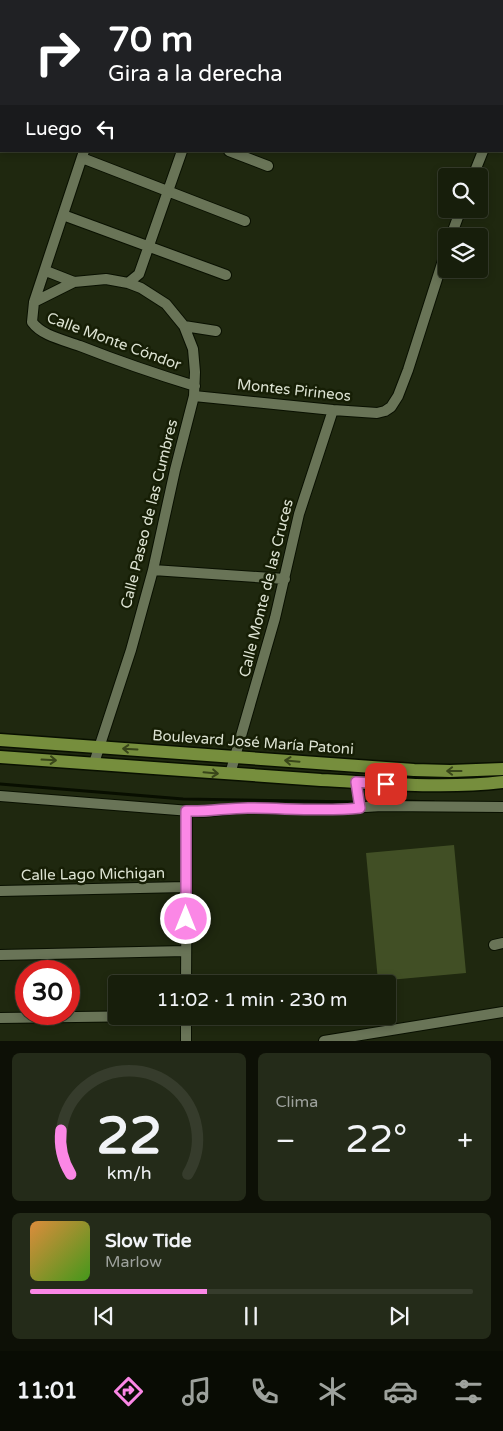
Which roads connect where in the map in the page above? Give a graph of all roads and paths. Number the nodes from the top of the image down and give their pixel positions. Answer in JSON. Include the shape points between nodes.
{"nodes":[{"id":1,"x":182,"y":152,"type":"edge"},
{"id":2,"x":232,"y":152,"type":"edge"},
{"id":3,"x":482,"y":152,"type":"edge"},
{"id":4,"x":83,"y":155,"type":"edge"},
{"id":5,"x":268,"y":166,"type":"dead end"},
{"id":6,"x":476,"y":168,"type":"edge"},
{"id":7,"x":168,"y":191,"type":"junction"},
{"id":8,"x":64,"y":214,"type":"junction"},
{"id":9,"x":245,"y":221,"type":"dead end"},
{"id":10,"x":149,"y":246,"type":"junction"},
{"id":11,"x":46,"y":271,"type":"junction"},
{"id":12,"x":138,"y":274,"type":"junction"},
{"id":13,"x":226,"y":275,"type":"dead end"},
{"id":14,"x":438,"y":276,"type":"edge"},
{"id":15,"x":74,"y":282,"type":"junction"},
{"id":16,"x":128,"y":282,"type":"junction"},
{"id":17,"x":141,"y":288,"type":"junction"},
{"id":18,"x":34,"y":302,"type":"junction"},
{"id":19,"x":184,"y":326,"type":"junction"},
{"id":20,"x":216,"y":331,"type":"dead end"},
{"id":21,"x":194,"y":391,"type":"junction"},
{"id":22,"x":333,"y":410,"type":"junction"},
{"id":23,"x":153,"y":570,"type":"junction"},
{"id":24,"x":284,"y":579,"type":"junction"},
{"id":25,"x":0,"y":740,"type":"edge"},
{"id":26,"x":98,"y":748,"type":"junction"},
{"id":27,"x":235,"y":756,"type":"junction"},
{"id":28,"x":0,"y":758,"type":"edge"},
{"id":29,"x":94,"y":763,"type":"junction"},
{"id":30,"x":503,"y":768,"type":"edge"},
{"id":31,"x":230,"y":774,"type":"junction"},
{"id":32,"x":503,"y":782,"type":"edge"},
{"id":33,"x":357,"y":788,"type":"junction"},
{"id":34,"x":0,"y":796,"type":"edge"},
{"id":35,"x":360,"y":807,"type":"junction"},
{"id":36,"x":503,"y":807,"type":"edge"},
{"id":37,"x":186,"y":811,"type":"junction"},
{"id":38,"x":186,"y":888,"type":"junction"},
{"id":39,"x":0,"y":891,"type":"edge"},
{"id":40,"x":186,"y":951,"type":"junction"},
{"id":41,"x":0,"y":955,"type":"edge"},
{"id":42,"x":186,"y":975,"type":"edge"},
{"id":43,"x":503,"y":1012,"type":"edge"},
{"id":44,"x":108,"y":1017,"type":"edge"},
{"id":45,"x":0,"y":1018,"type":"edge"},
{"id":46,"x":186,"y":1025,"type":"edge"},
{"id":47,"x":186,"y":1041,"type":"edge"},
{"id":48,"x":324,"y":1041,"type":"edge"}],
"edges":[{"from":1,"to":7,"type":"street"},
{"from":2,"to":5,"type":"street"},
{"from":3,"to":6,"type":"street"},
{"from":4,"to":7,"type":"street"},
{"from":4,"to":8,"type":"street"},
{"from":7,"to":9,"type":"street"},
{"from":7,"to":10,"type":"street"},
{"from":8,"to":10,"type":"street"},
{"from":8,"to":11,"type":"street"},
{"from":10,"to":12,"type":"street"},
{"from":10,"to":13,"type":"street"},
{"from":11,"to":15,"type":"street"},
{"from":11,"to":18,"type":"street"},
{"from":12,"to":16,"type":"street"},
{"from":12,"to":17,"type":"street"},
{"from":14,"to":22,"type":"street","name":"Montes Pirineos","via":[[408,370],[391,407],[377,413]]},
{"from":15,"to":16,"type":"street","name":"Calle Paseo de las Cumbres","via":[[106,279]]},
{"from":15,"to":18,"type":"street","name":"Calle Paseo de las Cumbres"},
{"from":16,"to":17,"type":"street","name":"Calle Paseo de las Cumbres"},
{"from":17,"to":19,"type":"street","name":"Calle Paseo de las Cumbres","via":[[166,304]]},
{"from":18,"to":21,"type":"street","name":"Calle Monte Cóndor","via":[[32,322],[40,331]]},
{"from":19,"to":20,"type":"street"},
{"from":19,"to":21,"type":"street","name":"Calle Paseo de las Cumbres","via":[[193,349]]},
{"from":21,"to":22,"type":"street","name":"Montes Pirineos"},
{"from":21,"to":23,"type":"street","name":"Calle Paseo de las Cumbres"},
{"from":22,"to":24,"type":"street","name":"Calle Monte de las Cruces","via":[[304,496]]},
{"from":23,"to":24,"type":"street"},
{"from":23,"to":26,"type":"street","name":"Calle Paseo de las Cumbres"},
{"from":24,"to":27,"type":"street","name":"Calle Monte de las Cruces"},
{"from":25,"to":26,"type":"main road","name":"Boulevard José María Patoni"},
{"from":27,"to":26,"type":"main road","name":"Boulevard José María Patoni","one_way":true},
{"from":26,"to":29,"type":"street","name":"Calle Paseo de las Cumbres"},
{"from":30,"to":27,"type":"main road","name":"Boulevard José María Patoni","one_way":true,"via":[[414,770]]},
{"from":27,"to":31,"type":"street","name":"Calle Monte de las Cruces"},
{"from":28,"to":29,"type":"main road","one_way":true},
{"from":29,"to":31,"type":"main road","one_way":true},
{"from":31,"to":33,"type":"main road"},
{"from":32,"to":33,"type":"main road"},
{"from":33,"to":35,"type":"street"},
{"from":34,"to":37,"type":"street"},
{"from":35,"to":36,"type":"street"},
{"from":35,"to":37,"type":"street"},
{"from":37,"to":38,"type":"street"},
{"from":38,"to":39,"type":"street","name":"Calle Lago Michigan"},
{"from":38,"to":40,"type":"street"},
{"from":40,"to":41,"type":"street"},
{"from":40,"to":42,"type":"street"},
{"from":43,"to":48,"type":"street"},
{"from":44,"to":45,"type":"street"},
{"from":46,"to":47,"type":"street"}]}
